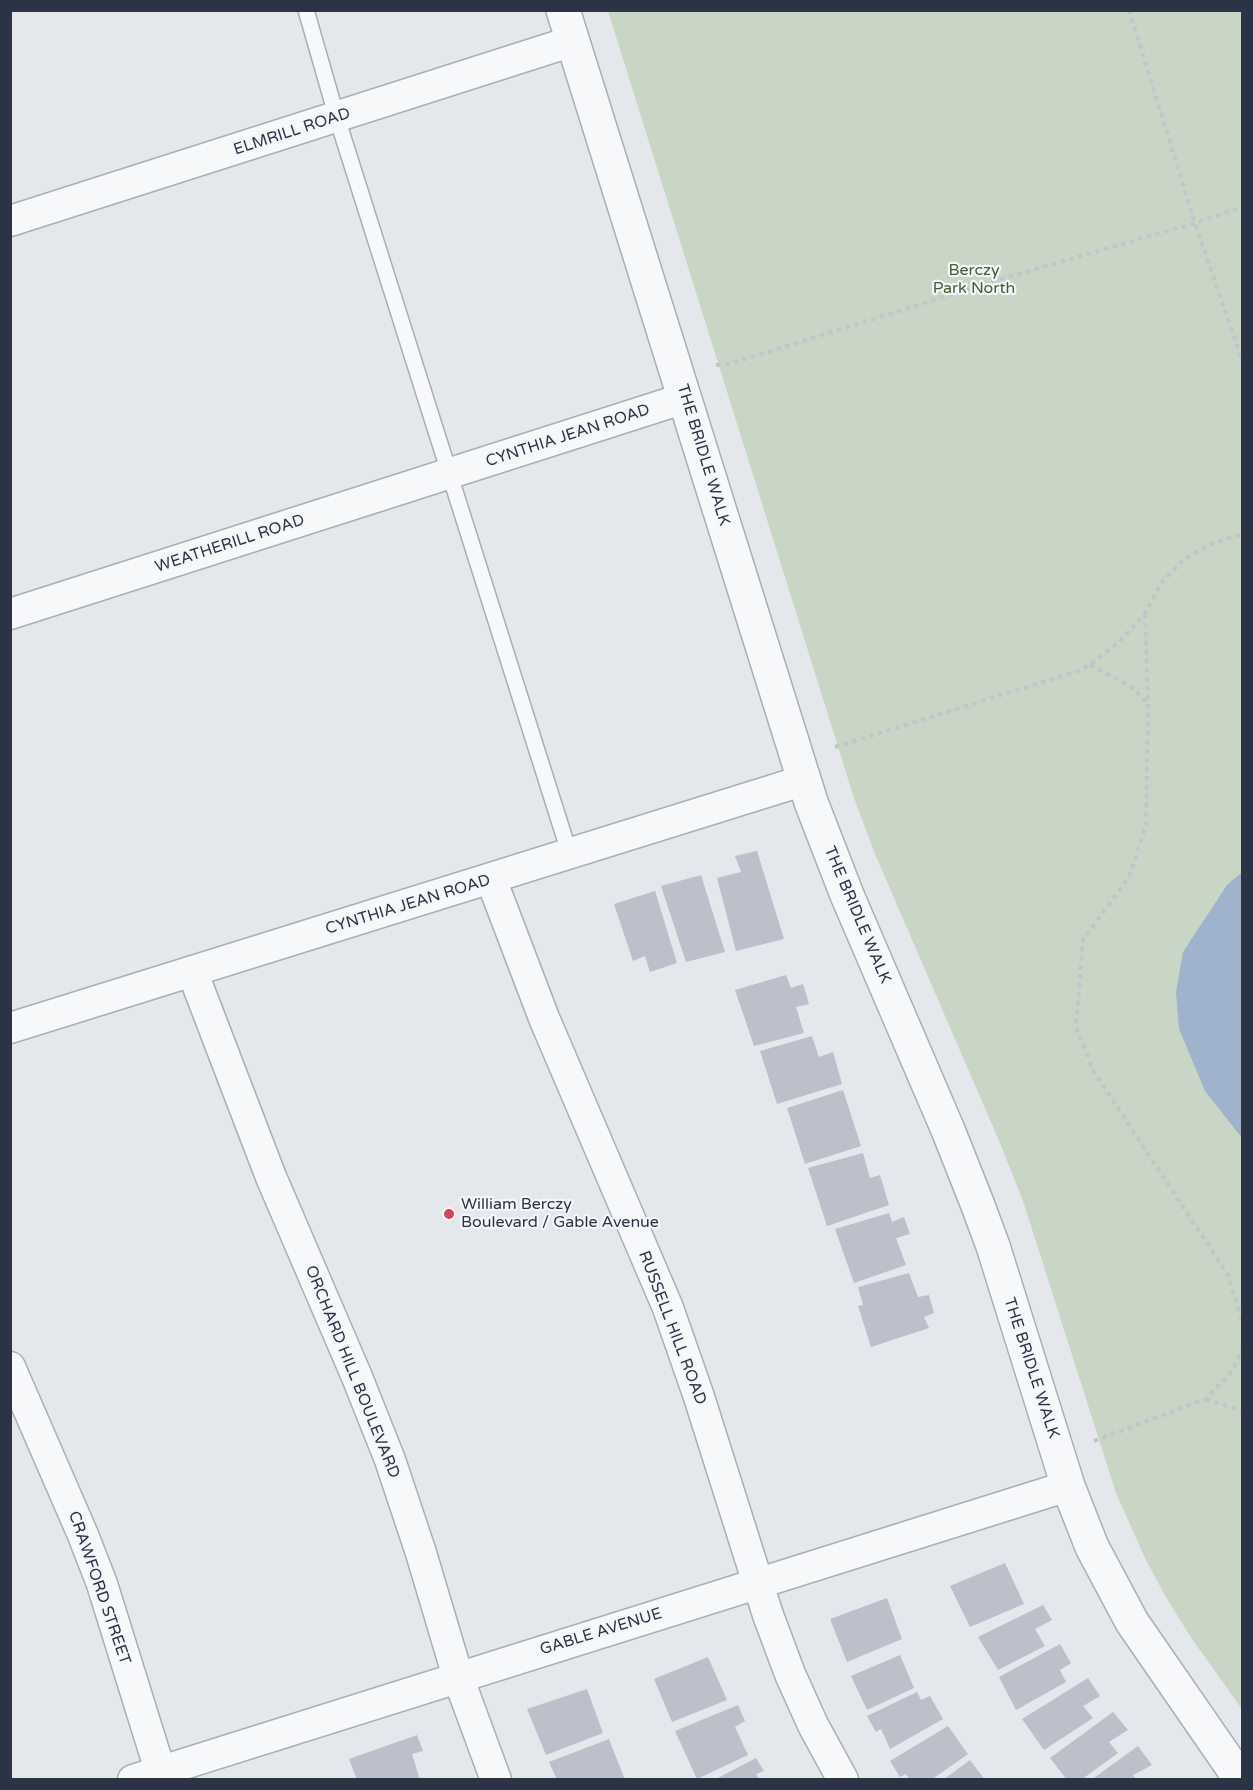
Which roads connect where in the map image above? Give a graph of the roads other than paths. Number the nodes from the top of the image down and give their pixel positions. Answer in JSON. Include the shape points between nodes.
{"nodes":[{"id":1,"x":306,"y":10,"type":"edge"},
{"id":2,"x":568,"y":26,"type":"edge"},
{"id":3,"x":337,"y":118,"type":"junction"},
{"id":4,"x":10,"y":221,"type":"edge"},
{"id":5,"x":685,"y":398,"type":"junction"},
{"id":6,"x":450,"y":474,"type":"junction"},
{"id":7,"x":10,"y":614,"type":"edge"},
{"id":8,"x":804,"y":780,"type":"junction"},
{"id":9,"x":570,"y":855,"type":"junction"},
{"id":10,"x":491,"y":879,"type":"junction"},
{"id":11,"x":192,"y":971,"type":"junction"},
{"id":12,"x":10,"y":1028,"type":"edge"},
{"id":13,"x":10,"y":1367,"type":"edge"},
{"id":14,"x":1068,"y":1486,"type":"junction"},
{"id":15,"x":759,"y":1583,"type":"junction"},
{"id":16,"x":458,"y":1677,"type":"junction"},
{"id":17,"x":152,"y":1777,"type":"edge"},
{"id":18,"x":496,"y":1779,"type":"edge"},
{"id":19,"x":843,"y":1779,"type":"edge"},
{"id":20,"x":1242,"y":1779,"type":"edge"}],
"edges":[{"from":1,"to":3,"type":"lane"},
{"from":2,"to":3,"type":"street","name":"ELMRILL ROAD"},
{"from":2,"to":5,"type":"street","name":"THE BRIDLE WALK"},
{"from":3,"to":4,"type":"street","name":"ELMRILL ROAD"},
{"from":3,"to":6,"type":"lane"},
{"from":5,"to":6,"type":"street","name":"CYNTHIA JEAN ROAD"},
{"from":5,"to":8,"type":"street","name":"THE BRIDLE WALK"},
{"from":6,"to":7,"type":"street","name":"WEATHERILL ROAD"},
{"from":6,"to":9,"type":"lane"},
{"from":8,"to":9,"type":"street","name":"CYNTHIA JEAN ROAD"},
{"from":8,"to":14,"type":"street","name":"THE BRIDLE WALK","via":[[847,895],[977,1203]]},
{"from":9,"to":10,"type":"street","name":"CYNTHIA JEAN ROAD"},
{"from":10,"to":11,"type":"street","name":"CYNTHIA JEAN ROAD"},
{"from":10,"to":15,"type":"street","name":"RUSSELL HILL ROAD","via":[[544,1018],[668,1308]]},
{"from":11,"to":12,"type":"street","name":"CYNTHIA JEAN ROAD"},
{"from":11,"to":16,"type":"street","name":"ORCHARD HILL BOULEVARD","via":[[271,1177],[390,1460]]},
{"from":13,"to":17,"type":"street","name":"CRAWFORD STREET","via":[[91,1555]]},
{"from":14,"to":15,"type":"street","name":"GABLE AVENUE"},
{"from":14,"to":20,"type":"street","name":"THE BRIDLE WALK","via":[[1092,1546],[1132,1622]]},
{"from":15,"to":16,"type":"street","name":"GABLE AVENUE"},
{"from":15,"to":19,"type":"street","name":"RUSSELL HILL ROAD","via":[[790,1674]]},
{"from":16,"to":17,"type":"street","name":"GABLE AVENUE"},
{"from":16,"to":18,"type":"street","name":"ORCHARD HILL BOULEVARD"}]}
